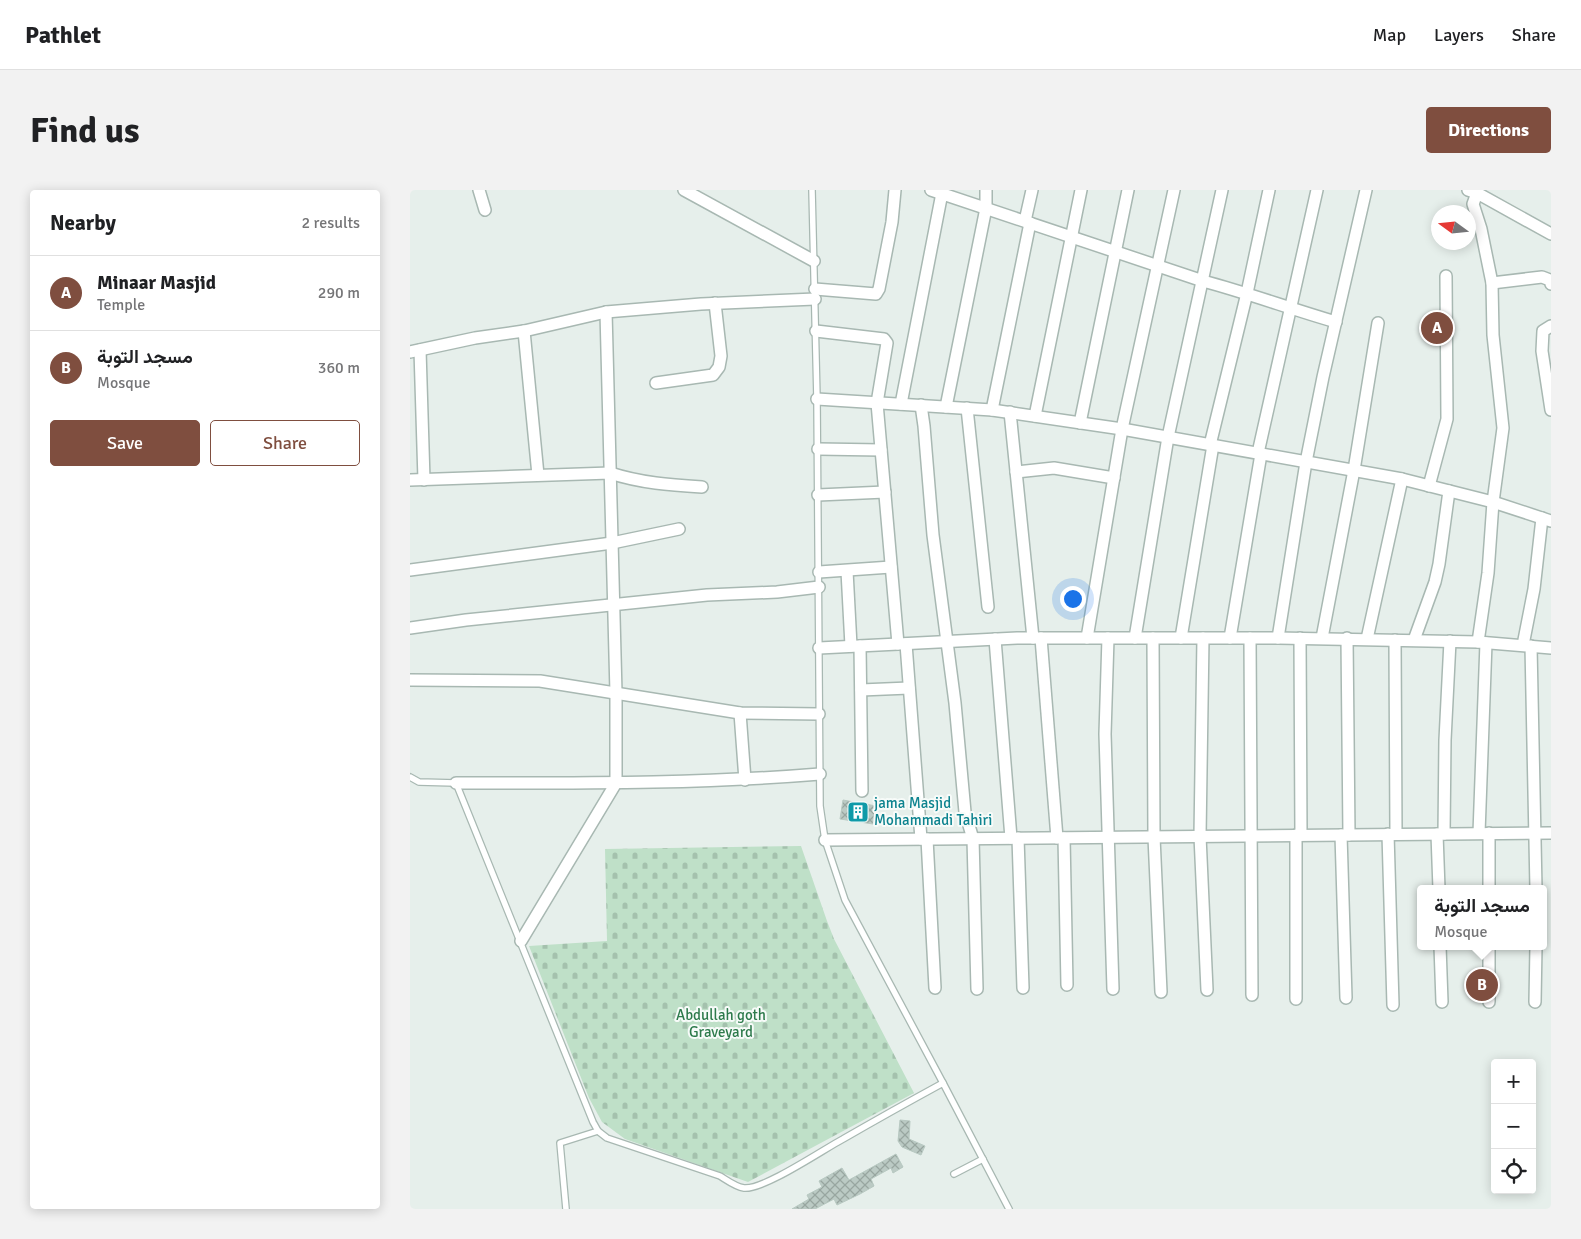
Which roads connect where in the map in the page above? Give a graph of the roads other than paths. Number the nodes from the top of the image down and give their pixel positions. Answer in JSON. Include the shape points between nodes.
{"nodes":[{"id":1,"x":479,"y":190,"type":"edge"},
{"id":2,"x":684,"y":190,"type":"edge"},
{"id":3,"x":812,"y":190,"type":"edge"},
{"id":4,"x":895,"y":190,"type":"edge"},
{"id":5,"x":986,"y":190,"type":"edge"},
{"id":6,"x":1032,"y":190,"type":"edge"},
{"id":7,"x":1081,"y":190,"type":"edge"},
{"id":8,"x":1128,"y":190,"type":"edge"},
{"id":9,"x":1174,"y":190,"type":"edge"},
{"id":10,"x":1222,"y":190,"type":"edge"},
{"id":11,"x":1269,"y":190,"type":"edge"},
{"id":12,"x":1317,"y":190,"type":"edge"},
{"id":13,"x":1366,"y":190,"type":"edge"},
{"id":14,"x":938,"y":191,"type":"edge"},
{"id":15,"x":1472,"y":192,"type":"edge"},
{"id":16,"x":986,"y":208,"type":"junction"},
{"id":17,"x":485,"y":210,"type":"dead end"},
{"id":18,"x":1027,"y":222,"type":"junction"},
{"id":19,"x":1551,"y":234,"type":"edge"},
{"id":20,"x":1072,"y":237,"type":"junction"},
{"id":21,"x":1116,"y":252,"type":"junction"},
{"id":22,"x":814,"y":261,"type":"junction"},
{"id":23,"x":1158,"y":265,"type":"junction"},
{"id":24,"x":1446,"y":276,"type":"dead end"},
{"id":25,"x":1203,"y":281,"type":"junction"},
{"id":26,"x":1492,"y":283,"type":"junction"},
{"id":27,"x":1551,"y":284,"type":"edge"},
{"id":28,"x":1247,"y":293,"type":"junction"},
{"id":29,"x":815,"y":294,"type":"junction"},
{"id":30,"x":715,"y":303,"type":"junction"},
{"id":31,"x":1291,"y":310,"type":"junction"},
{"id":32,"x":606,"y":312,"type":"junction"},
{"id":33,"x":1336,"y":322,"type":"junction"},
{"id":34,"x":1378,"y":323,"type":"dead end"},
{"id":35,"x":1551,"y":326,"type":"edge"},
{"id":36,"x":524,"y":331,"type":"junction"},
{"id":37,"x":816,"y":331,"type":"junction"},
{"id":38,"x":415,"y":351,"type":"edge"},
{"id":39,"x":656,"y":383,"type":"dead end"},
{"id":40,"x":818,"y":399,"type":"junction"},
{"id":41,"x":877,"y":403,"type":"junction"},
{"id":42,"x":901,"y":404,"type":"junction"},
{"id":43,"x":921,"y":406,"type":"junction"},
{"id":44,"x":946,"y":407,"type":"junction"},
{"id":45,"x":967,"y":408,"type":"junction"},
{"id":46,"x":992,"y":410,"type":"junction"},
{"id":47,"x":1551,"y":410,"type":"edge"},
{"id":48,"x":1010,"y":412,"type":"junction"},
{"id":49,"x":1036,"y":416,"type":"junction"},
{"id":50,"x":1080,"y":423,"type":"junction"},
{"id":51,"x":1122,"y":429,"type":"junction"},
{"id":52,"x":1168,"y":437,"type":"junction"},
{"id":53,"x":1212,"y":445,"type":"junction"},
{"id":54,"x":818,"y":449,"type":"junction"},
{"id":55,"x":881,"y":450,"type":"junction"},
{"id":56,"x":1260,"y":453,"type":"junction"},
{"id":57,"x":1306,"y":462,"type":"junction"},
{"id":58,"x":1354,"y":470,"type":"junction"},
{"id":59,"x":1016,"y":472,"type":"junction"},
{"id":60,"x":610,"y":473,"type":"junction"},
{"id":61,"x":538,"y":475,"type":"junction"},
{"id":62,"x":1114,"y":478,"type":"junction"},
{"id":63,"x":1402,"y":479,"type":"junction"},
{"id":64,"x":410,"y":480,"type":"edge"},
{"id":65,"x":424,"y":480,"type":"junction"},
{"id":66,"x":1429,"y":486,"type":"junction"},
{"id":67,"x":702,"y":487,"type":"dead end"},
{"id":68,"x":1449,"y":491,"type":"junction"},
{"id":69,"x":885,"y":492,"type":"junction"},
{"id":70,"x":818,"y":495,"type":"junction"},
{"id":71,"x":1493,"y":502,"type":"junction"},
{"id":72,"x":1546,"y":520,"type":"edge"},
{"id":73,"x":679,"y":529,"type":"dead end"},
{"id":74,"x":612,"y":543,"type":"junction"},
{"id":75,"x":891,"y":567,"type":"junction"},
{"id":76,"x":410,"y":570,"type":"edge"},
{"id":77,"x":847,"y":571,"type":"junction"},
{"id":78,"x":818,"y":572,"type":"junction"},
{"id":79,"x":819,"y":587,"type":"junction"},
{"id":80,"x":614,"y":606,"type":"junction"},
{"id":81,"x":988,"y":607,"type":"dead end"},
{"id":82,"x":410,"y":628,"type":"edge"},
{"id":83,"x":1037,"y":638,"type":"junction"},
{"id":84,"x":1087,"y":638,"type":"junction"},
{"id":85,"x":1108,"y":638,"type":"junction"},
{"id":86,"x":1135,"y":638,"type":"junction"},
{"id":87,"x":1153,"y":638,"type":"junction"},
{"id":88,"x":1181,"y":638,"type":"junction"},
{"id":89,"x":1203,"y":638,"type":"junction"},
{"id":90,"x":1230,"y":638,"type":"junction"},
{"id":91,"x":1250,"y":638,"type":"junction"},
{"id":92,"x":1278,"y":638,"type":"junction"},
{"id":93,"x":1300,"y":638,"type":"junction"},
{"id":94,"x":1322,"y":638,"type":"junction"},
{"id":95,"x":1347,"y":638,"type":"junction"},
{"id":96,"x":996,"y":639,"type":"junction"},
{"id":97,"x":1367,"y":639,"type":"junction"},
{"id":98,"x":1395,"y":640,"type":"junction"},
{"id":99,"x":1414,"y":640,"type":"junction"},
{"id":100,"x":1450,"y":641,"type":"junction"},
{"id":101,"x":946,"y":642,"type":"junction"},
{"id":102,"x":1482,"y":642,"type":"junction"},
{"id":103,"x":902,"y":644,"type":"junction"},
{"id":104,"x":856,"y":646,"type":"junction"},
{"id":105,"x":1527,"y":646,"type":"junction"},
{"id":106,"x":819,"y":648,"type":"junction"},
{"id":107,"x":1551,"y":648,"type":"edge"},
{"id":108,"x":410,"y":680,"type":"edge"},
{"id":109,"x":909,"y":688,"type":"junction"},
{"id":110,"x":861,"y":690,"type":"junction"},
{"id":111,"x":616,"y":693,"type":"junction"},
{"id":112,"x":740,"y":713,"type":"junction"},
{"id":113,"x":820,"y":714,"type":"junction"},
{"id":114,"x":820,"y":774,"type":"junction"},
{"id":115,"x":410,"y":777,"type":"edge"},
{"id":116,"x":746,"y":780,"type":"junction"},
{"id":117,"x":456,"y":783,"type":"junction"},
{"id":118,"x":616,"y":783,"type":"junction"},
{"id":119,"x":862,"y":792,"type":"dead end"},
{"id":120,"x":1484,"y":833,"type":"junction"},
{"id":121,"x":1536,"y":833,"type":"junction"},
{"id":122,"x":1551,"y":833,"type":"edge"},
{"id":123,"x":1392,"y":834,"type":"junction"},
{"id":124,"x":1440,"y":834,"type":"junction"},
{"id":125,"x":1299,"y":835,"type":"junction"},
{"id":126,"x":1345,"y":835,"type":"junction"},
{"id":127,"x":1200,"y":836,"type":"junction"},
{"id":128,"x":1251,"y":836,"type":"junction"},
{"id":129,"x":1108,"y":837,"type":"junction"},
{"id":130,"x":1154,"y":837,"type":"junction"},
{"id":131,"x":973,"y":838,"type":"junction"},
{"id":132,"x":1014,"y":838,"type":"junction"},
{"id":133,"x":1060,"y":838,"type":"junction"},
{"id":134,"x":924,"y":839,"type":"junction"},
{"id":135,"x":825,"y":840,"type":"junction"},
{"id":136,"x":1439,"y":885,"type":"edge"},
{"id":137,"x":1489,"y":885,"type":"edge"},
{"id":138,"x":1536,"y":885,"type":"edge"},
{"id":139,"x":521,"y":941,"type":"junction"},
{"id":140,"x":1440,"y":950,"type":"edge"},
{"id":141,"x":1489,"y":950,"type":"edge"},
{"id":142,"x":1536,"y":950,"type":"edge"},
{"id":143,"x":1067,"y":985,"type":"dead end"},
{"id":144,"x":935,"y":988,"type":"dead end"},
{"id":145,"x":1022,"y":988,"type":"dead end"},
{"id":146,"x":976,"y":989,"type":"dead end"},
{"id":147,"x":1114,"y":989,"type":"dead end"},
{"id":148,"x":1207,"y":990,"type":"dead end"},
{"id":149,"x":1161,"y":992,"type":"dead end"},
{"id":150,"x":1252,"y":994,"type":"dead end"},
{"id":151,"x":1346,"y":998,"type":"dead end"},
{"id":152,"x":1296,"y":999,"type":"dead end"},
{"id":153,"x":1442,"y":1002,"type":"dead end"},
{"id":154,"x":1489,"y":1002,"type":"dead end"},
{"id":155,"x":1535,"y":1002,"type":"dead end"},
{"id":156,"x":1393,"y":1005,"type":"dead end"},
{"id":157,"x":944,"y":1083,"type":"junction"},
{"id":158,"x":598,"y":1131,"type":"junction"},
{"id":159,"x":983,"y":1159,"type":"junction"},
{"id":160,"x":954,"y":1174,"type":"dead end"},
{"id":161,"x":566,"y":1209,"type":"edge"},
{"id":162,"x":1009,"y":1209,"type":"edge"}],
"edges":[{"from":1,"to":17,"type":"street"},
{"from":2,"to":22,"type":"street"},
{"from":3,"to":22,"type":"lane"},
{"from":4,"to":29,"type":"street","via":[[892,222],[876,294]]},
{"from":5,"to":16,"type":"street"},
{"from":6,"to":18,"type":"street"},
{"from":7,"to":20,"type":"street"},
{"from":8,"to":21,"type":"street"},
{"from":9,"to":23,"type":"street"},
{"from":10,"to":25,"type":"street"},
{"from":11,"to":28,"type":"street"},
{"from":12,"to":31,"type":"street"},
{"from":13,"to":33,"type":"street"},
{"from":14,"to":16,"type":"street"},
{"from":14,"to":42,"type":"street"},
{"from":15,"to":19,"type":"street"},
{"from":15,"to":26,"type":"street"},
{"from":16,"to":18,"type":"street"},
{"from":16,"to":44,"type":"street"},
{"from":18,"to":20,"type":"street"},
{"from":18,"to":46,"type":"street"},
{"from":20,"to":21,"type":"street"},
{"from":20,"to":49,"type":"street"},
{"from":21,"to":23,"type":"street"},
{"from":21,"to":50,"type":"street"},
{"from":22,"to":29,"type":"lane"},
{"from":23,"to":25,"type":"street"},
{"from":23,"to":51,"type":"street"},
{"from":24,"to":66,"type":"street","via":[[1447,419]]},
{"from":25,"to":28,"type":"street"},
{"from":25,"to":52,"type":"street"},
{"from":26,"to":27,"type":"street","via":[[1542,277],[1550,280]]},
{"from":26,"to":71,"type":"street","via":[[1493,335],[1503,428]]},
{"from":28,"to":31,"type":"street"},
{"from":28,"to":53,"type":"street"},
{"from":29,"to":30,"type":"street"},
{"from":29,"to":37,"type":"lane"},
{"from":30,"to":32,"type":"street"},
{"from":30,"to":39,"type":"street","via":[[721,356],[719,367],[713,375]]},
{"from":31,"to":33,"type":"street"},
{"from":31,"to":56,"type":"street"},
{"from":32,"to":36,"type":"street"},
{"from":32,"to":60,"type":"street"},
{"from":33,"to":57,"type":"street"},
{"from":34,"to":58,"type":"street"},
{"from":35,"to":47,"type":"street","via":[[1544,331],[1542,351]]},
{"from":36,"to":38,"type":"street"},
{"from":36,"to":61,"type":"street"},
{"from":37,"to":40,"type":"lane"},
{"from":37,"to":41,"type":"street","via":[[886,340]]},
{"from":38,"to":65,"type":"street"},
{"from":40,"to":41,"type":"street"},
{"from":40,"to":54,"type":"lane"},
{"from":41,"to":42,"type":"street"},
{"from":41,"to":55,"type":"street"},
{"from":42,"to":43,"type":"street"},
{"from":43,"to":44,"type":"street"},
{"from":43,"to":101,"type":"street"},
{"from":44,"to":45,"type":"street"},
{"from":45,"to":46,"type":"street"},
{"from":45,"to":81,"type":"street"},
{"from":46,"to":48,"type":"street"},
{"from":48,"to":49,"type":"street"},
{"from":48,"to":59,"type":"street"},
{"from":49,"to":50,"type":"street"},
{"from":50,"to":51,"type":"street"},
{"from":51,"to":52,"type":"street"},
{"from":51,"to":62,"type":"street"},
{"from":52,"to":53,"type":"street"},
{"from":52,"to":86,"type":"street"},
{"from":53,"to":56,"type":"street"},
{"from":53,"to":88,"type":"street"},
{"from":54,"to":55,"type":"street"},
{"from":54,"to":70,"type":"lane"},
{"from":55,"to":69,"type":"street"},
{"from":56,"to":57,"type":"street"},
{"from":56,"to":90,"type":"street"},
{"from":57,"to":58,"type":"street"},
{"from":57,"to":92,"type":"street"},
{"from":58,"to":63,"type":"street"},
{"from":58,"to":94,"type":"street"},
{"from":59,"to":62,"type":"street","via":[[1054,468]]},
{"from":59,"to":83,"type":"street"},
{"from":60,"to":61,"type":"street"},
{"from":60,"to":67,"type":"street","via":[[634,481]]},
{"from":60,"to":74,"type":"street"},
{"from":61,"to":65,"type":"street"},
{"from":62,"to":84,"type":"street"},
{"from":63,"to":66,"type":"street"},
{"from":63,"to":97,"type":"street"},
{"from":64,"to":65,"type":"street"},
{"from":66,"to":68,"type":"street"},
{"from":68,"to":71,"type":"street"},
{"from":68,"to":99,"type":"street","via":[[1435,582]]},
{"from":69,"to":70,"type":"street"},
{"from":69,"to":75,"type":"street"},
{"from":70,"to":78,"type":"lane"},
{"from":71,"to":72,"type":"street"},
{"from":71,"to":102,"type":"street"},
{"from":72,"to":105,"type":"street"},
{"from":73,"to":74,"type":"street"},
{"from":74,"to":76,"type":"street"},
{"from":74,"to":80,"type":"street"},
{"from":75,"to":77,"type":"street"},
{"from":75,"to":103,"type":"street"},
{"from":77,"to":78,"type":"street"},
{"from":77,"to":104,"type":"street"},
{"from":78,"to":79,"type":"lane"},
{"from":79,"to":80,"type":"street"},
{"from":79,"to":106,"type":"lane"},
{"from":80,"to":82,"type":"street"},
{"from":80,"to":111,"type":"street"},
{"from":83,"to":84,"type":"street"},
{"from":83,"to":96,"type":"street"},
{"from":83,"to":133,"type":"street"},
{"from":84,"to":85,"type":"street"},
{"from":85,"to":86,"type":"street"},
{"from":85,"to":129,"type":"street","via":[[1105,734]]},
{"from":86,"to":87,"type":"street"},
{"from":87,"to":88,"type":"street"},
{"from":87,"to":130,"type":"street"},
{"from":88,"to":89,"type":"street"},
{"from":89,"to":90,"type":"street"},
{"from":89,"to":127,"type":"street"},
{"from":90,"to":91,"type":"street"},
{"from":91,"to":92,"type":"street"},
{"from":91,"to":128,"type":"street"},
{"from":92,"to":93,"type":"street"},
{"from":93,"to":94,"type":"street"},
{"from":93,"to":125,"type":"street"},
{"from":94,"to":95,"type":"street"},
{"from":95,"to":97,"type":"street"},
{"from":95,"to":126,"type":"street"},
{"from":96,"to":101,"type":"street"},
{"from":96,"to":132,"type":"street"},
{"from":97,"to":98,"type":"street"},
{"from":98,"to":99,"type":"street"},
{"from":98,"to":123,"type":"street"},
{"from":99,"to":100,"type":"street"},
{"from":100,"to":102,"type":"street"},
{"from":100,"to":124,"type":"street"},
{"from":101,"to":103,"type":"street"},
{"from":101,"to":131,"type":"street","via":[[965,812]]},
{"from":102,"to":105,"type":"street"},
{"from":102,"to":120,"type":"street"},
{"from":103,"to":104,"type":"street"},
{"from":103,"to":109,"type":"street"},
{"from":104,"to":106,"type":"street"},
{"from":104,"to":110,"type":"street"},
{"from":105,"to":107,"type":"street"},
{"from":105,"to":121,"type":"street"},
{"from":106,"to":113,"type":"lane"},
{"from":108,"to":111,"type":"street","via":[[540,681]]},
{"from":109,"to":110,"type":"street"},
{"from":109,"to":134,"type":"street"},
{"from":110,"to":119,"type":"street"},
{"from":111,"to":112,"type":"street"},
{"from":111,"to":118,"type":"street"},
{"from":112,"to":113,"type":"street"},
{"from":112,"to":116,"type":"street"},
{"from":113,"to":114,"type":"lane"},
{"from":114,"to":116,"type":"street"},
{"from":114,"to":135,"type":"lane"},
{"from":115,"to":117,"type":"lane","via":[[419,782]]},
{"from":116,"to":118,"type":"street"},
{"from":117,"to":118,"type":"street"},
{"from":117,"to":139,"type":"lane"},
{"from":118,"to":139,"type":"street"},
{"from":120,"to":121,"type":"street"},
{"from":120,"to":124,"type":"street"},
{"from":120,"to":137,"type":"street"},
{"from":121,"to":122,"type":"street"},
{"from":121,"to":138,"type":"street"},
{"from":123,"to":124,"type":"street"},
{"from":123,"to":126,"type":"street"},
{"from":123,"to":156,"type":"street"},
{"from":124,"to":136,"type":"street"},
{"from":125,"to":126,"type":"street"},
{"from":125,"to":128,"type":"street"},
{"from":125,"to":152,"type":"street"},
{"from":126,"to":151,"type":"street"},
{"from":127,"to":128,"type":"street"},
{"from":127,"to":130,"type":"street"},
{"from":127,"to":148,"type":"street"},
{"from":128,"to":150,"type":"street"},
{"from":129,"to":130,"type":"street"},
{"from":129,"to":133,"type":"street"},
{"from":129,"to":147,"type":"street"},
{"from":130,"to":149,"type":"street"},
{"from":131,"to":132,"type":"street"},
{"from":131,"to":134,"type":"street"},
{"from":131,"to":146,"type":"street"},
{"from":132,"to":133,"type":"street"},
{"from":132,"to":145,"type":"street"},
{"from":133,"to":143,"type":"street"},
{"from":134,"to":135,"type":"street"},
{"from":134,"to":144,"type":"street"},
{"from":135,"to":157,"type":"lane","via":[[845,900]]},
{"from":139,"to":158,"type":"lane"},
{"from":140,"to":153,"type":"street"},
{"from":141,"to":154,"type":"street"},
{"from":142,"to":155,"type":"street"},
{"from":157,"to":158,"type":"lane","via":[[783,1174],[744,1188],[720,1176],[608,1138]]},
{"from":157,"to":159,"type":"lane"},
{"from":158,"to":161,"type":"lane","via":[[560,1143]]},
{"from":159,"to":160,"type":"lane"},
{"from":159,"to":162,"type":"lane"}]}
